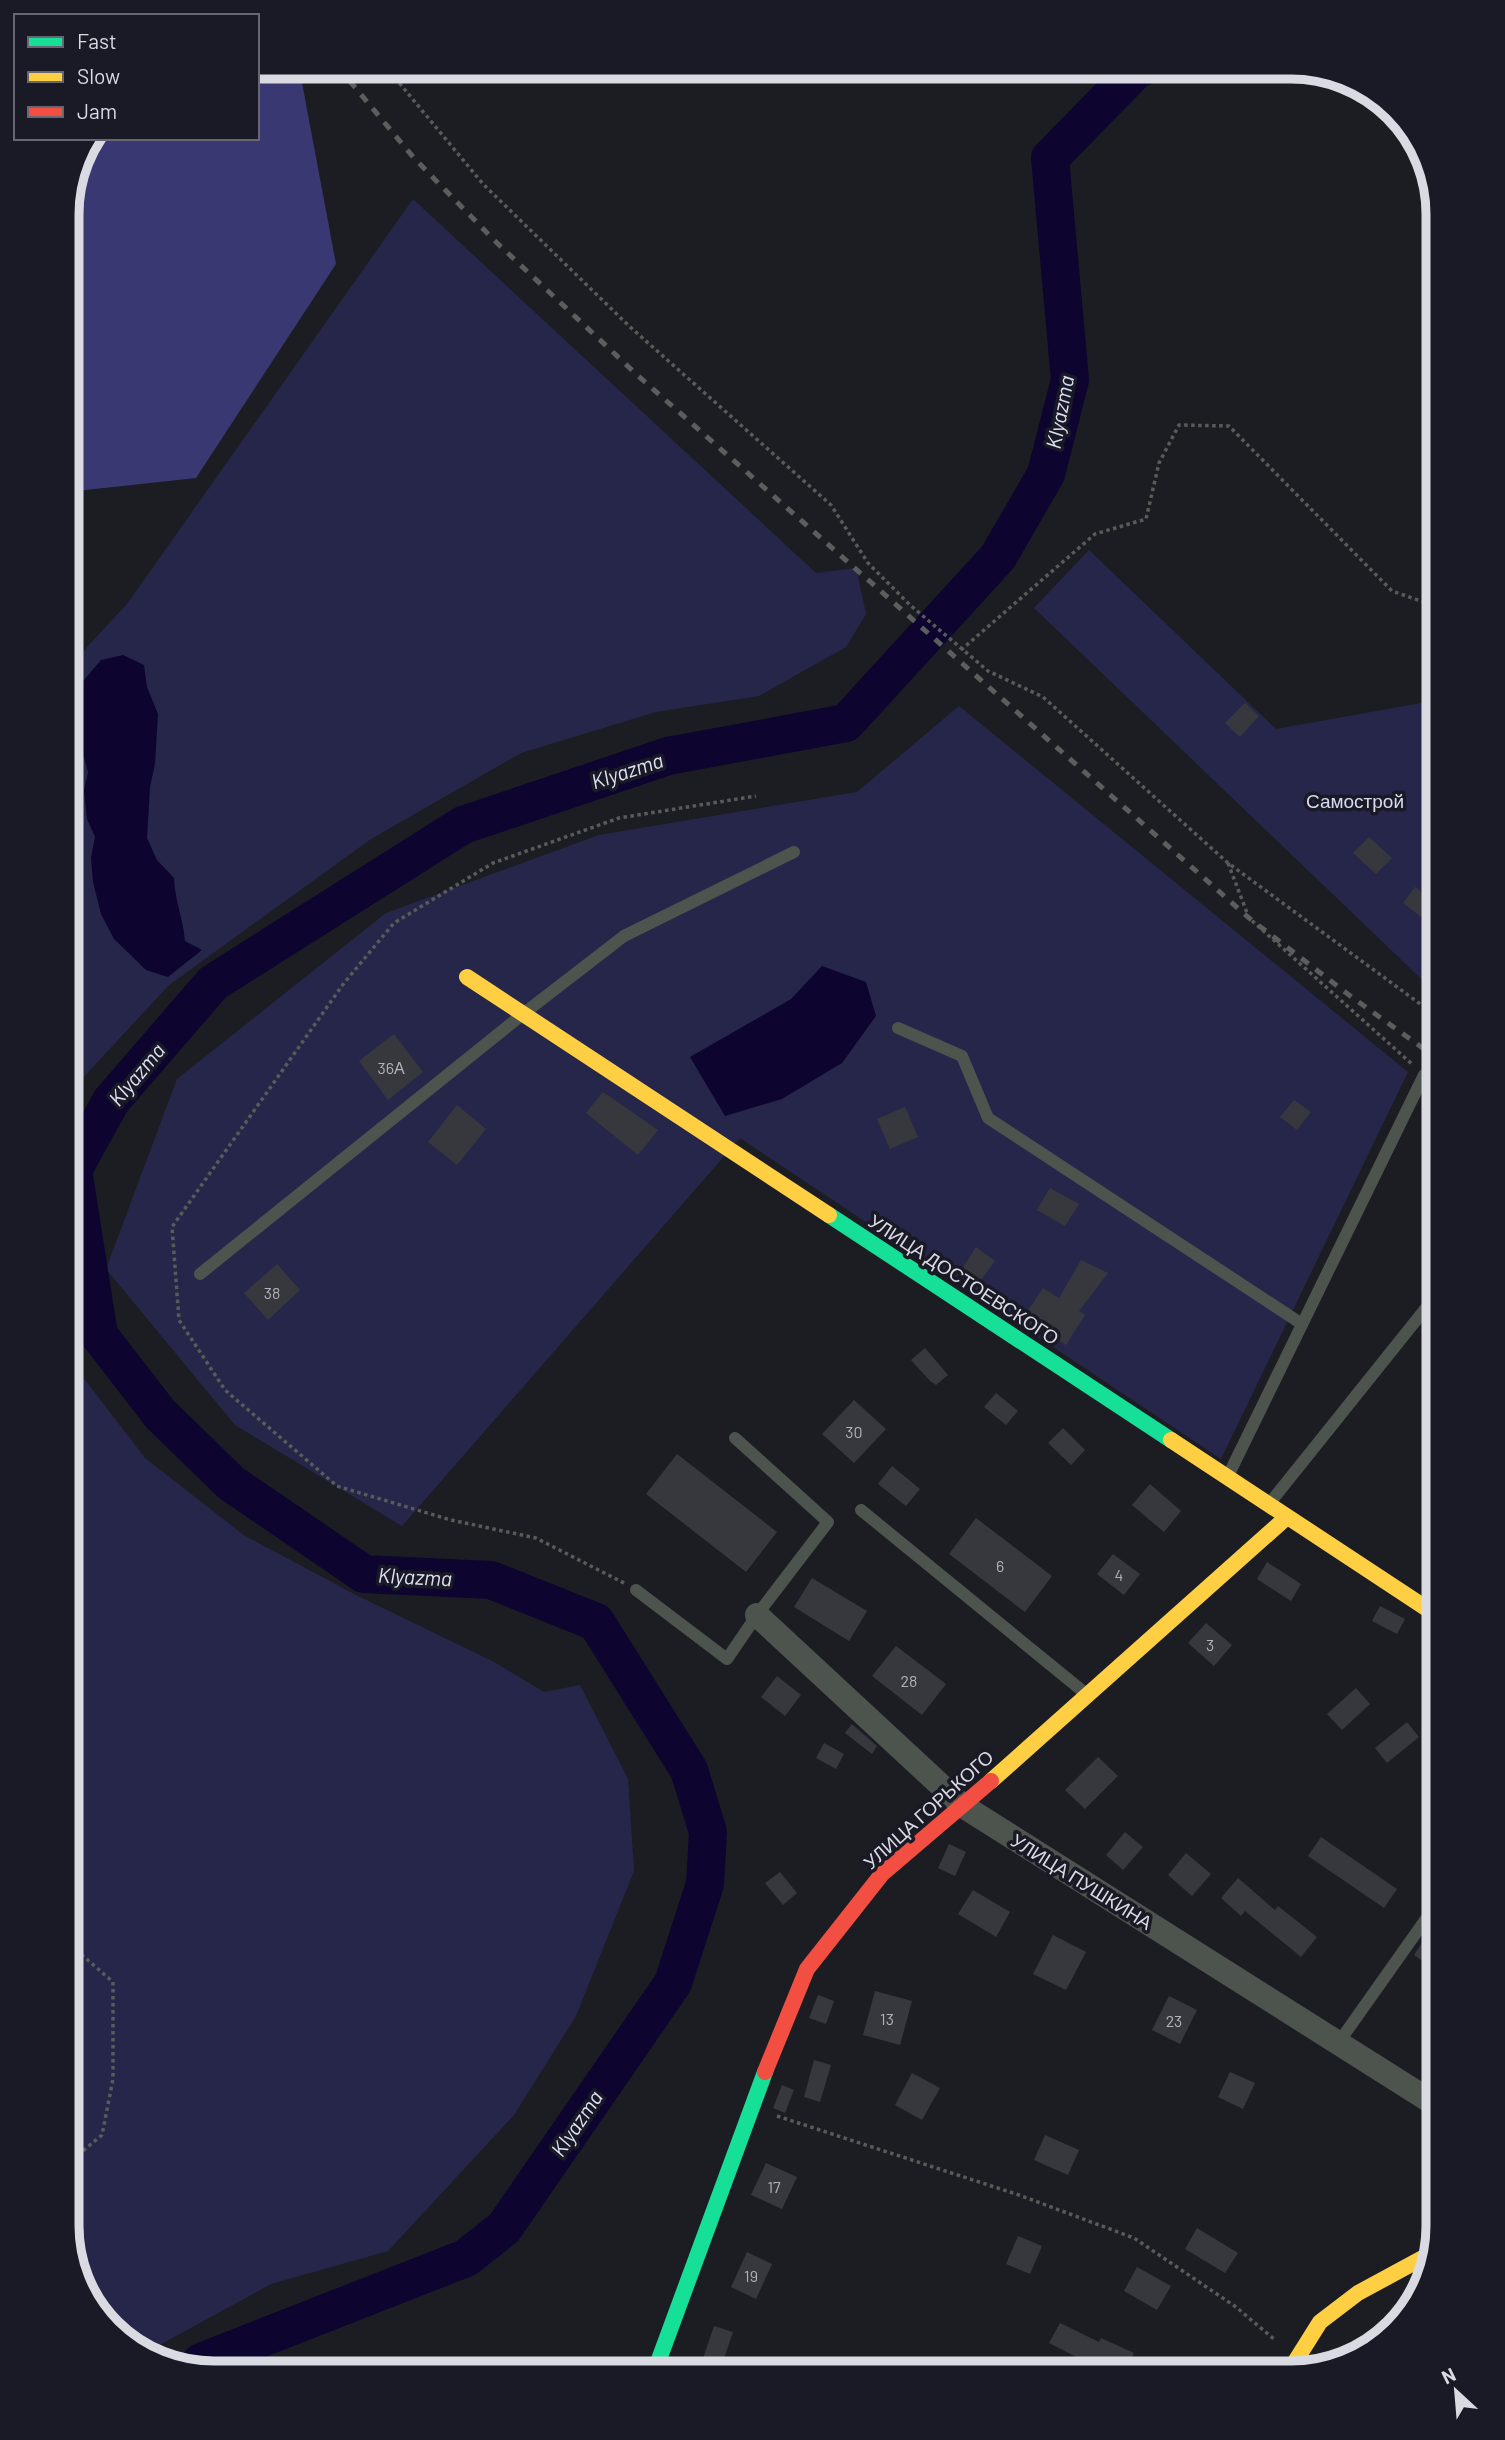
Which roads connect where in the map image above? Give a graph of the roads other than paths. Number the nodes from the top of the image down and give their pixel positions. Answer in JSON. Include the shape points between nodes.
{"nodes":[{"id":1,"x":794,"y":852,"type":"dead end"},
{"id":2,"x":467,"y":977,"type":"dead end"},
{"id":3,"x":523,"y":1014,"type":"junction"},
{"id":4,"x":898,"y":1028,"type":"dead end"},
{"id":5,"x":1424,"y":1075,"type":"road end"},
{"id":6,"x":200,"y":1274,"type":"dead end"},
{"id":7,"x":1426,"y":1308,"type":"edge"},
{"id":8,"x":1302,"y":1324,"type":"junction"},
{"id":9,"x":735,"y":1438,"type":"dead end"},
{"id":10,"x":1228,"y":1477,"type":"junction"},
{"id":11,"x":1268,"y":1504,"type":"junction"},
{"id":12,"x":861,"y":1510,"type":"dead end"},
{"id":13,"x":1287,"y":1517,"type":"junction"},
{"id":14,"x":636,"y":1590,"type":"road end"},
{"id":15,"x":1426,"y":1608,"type":"edge"},
{"id":16,"x":757,"y":1615,"type":"junction"},
{"id":17,"x":1087,"y":1695,"type":"junction"},
{"id":18,"x":963,"y":1806,"type":"junction"},
{"id":19,"x":1426,"y":1919,"type":"edge"},
{"id":20,"x":1339,"y":2042,"type":"junction"},
{"id":21,"x":1426,"y":2098,"type":"edge"},
{"id":22,"x":1423,"y":2258,"type":"edge"},
{"id":23,"x":658,"y":2361,"type":"edge"},
{"id":24,"x":1294,"y":2361,"type":"edge"}],
"edges":[{"from":1,"to":3,"type":"lane","via":[[624,936]]},
{"from":2,"to":3,"type":"street","name":"УЛИЦА ДОСТОЕВСКОГО"},
{"from":3,"to":6,"type":"lane"},
{"from":3,"to":10,"type":"street","name":"УЛИЦА ДОСТОЕВСКОГО"},
{"from":4,"to":8,"type":"lane","via":[[962,1056],[988,1118]]},
{"from":5,"to":8,"type":"lane"},
{"from":7,"to":11,"type":"lane"},
{"from":8,"to":10,"type":"lane"},
{"from":9,"to":16,"type":"lane","via":[[828,1522]]},
{"from":10,"to":11,"type":"street","name":"УЛИЦА ДОСТОЕВСКОГО"},
{"from":11,"to":13,"type":"street","name":"УЛИЦА ДОСТОЕВСКОГО"},
{"from":12,"to":17,"type":"lane"},
{"from":13,"to":15,"type":"street","name":"УЛИЦА ДОСТОЕВСКОГО"},
{"from":13,"to":17,"type":"street","name":"УЛИЦА ГОРЬКОГО"},
{"from":14,"to":16,"type":"lane","via":[[727,1659]]},
{"from":16,"to":18,"type":"street","name":"УЛИЦА ПУШКИНА"},
{"from":17,"to":18,"type":"street","name":"УЛИЦА ГОРЬКОГО"},
{"from":18,"to":20,"type":"street","name":"УЛИЦА ПУШКИНА"},
{"from":18,"to":23,"type":"street","name":"УЛИЦА ГОРЬКОГО","via":[[882,1874],[807,1969]]},
{"from":19,"to":20,"type":"lane"},
{"from":20,"to":21,"type":"street","name":"УЛИЦА ПУШКИНА"},
{"from":22,"to":24,"type":"street","via":[[1358,2292],[1320,2322]]}]}
